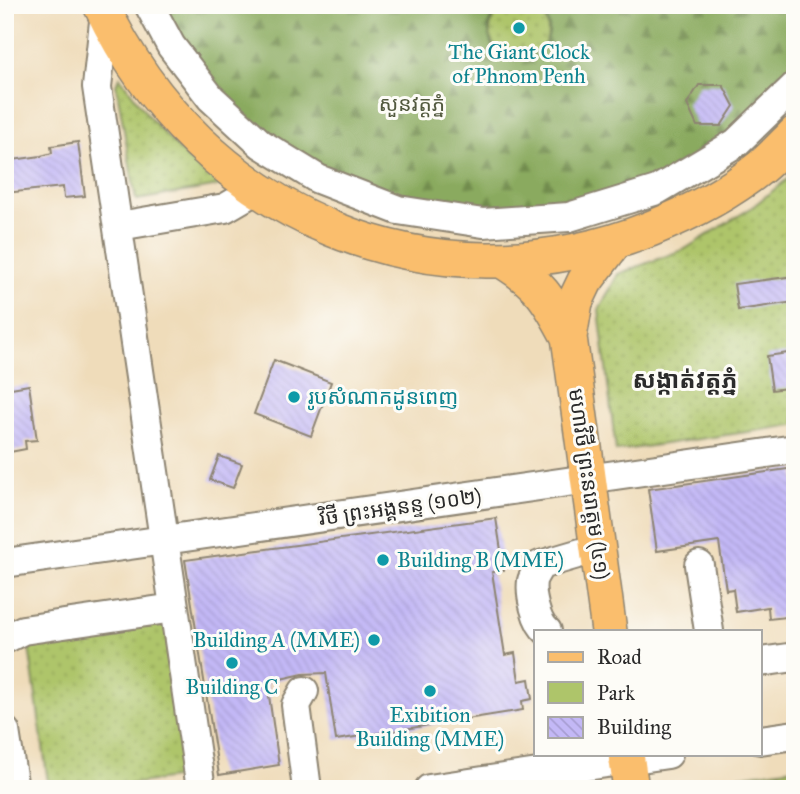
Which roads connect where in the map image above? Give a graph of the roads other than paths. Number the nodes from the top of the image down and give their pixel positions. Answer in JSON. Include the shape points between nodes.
{"nodes":[{"id":1,"x":149,"y":5,"type":"edge"},
{"id":2,"x":103,"y":9,"type":"edge"},
{"id":3,"x":795,"y":86,"type":"edge"},
{"id":4,"x":795,"y":134,"type":"edge"},
{"id":5,"x":256,"y":190,"type":"junction"},
{"id":6,"x":119,"y":226,"type":"junction"},
{"id":7,"x":613,"y":244,"type":"junction"},
{"id":8,"x":502,"y":260,"type":"junction"},
{"id":9,"x":569,"y":337,"type":"junction"},
{"id":10,"x":795,"y":449,"type":"edge"},
{"id":11,"x":588,"y":479,"type":"junction"},
{"id":12,"x":164,"y":541,"type":"junction"},
{"id":13,"x":598,"y":548,"type":"junction"},
{"id":14,"x":5,"y":563,"type":"edge"},
{"id":15,"x":699,"y":565,"type":"dead end"},
{"id":16,"x":174,"y":608,"type":"junction"},
{"id":17,"x":546,"y":630,"type":"edge"},
{"id":18,"x":609,"y":630,"type":"edge"},
{"id":19,"x":709,"y":630,"type":"edge"},
{"id":20,"x":5,"y":639,"type":"edge"},
{"id":21,"x":795,"y":657,"type":"edge"},
{"id":22,"x":762,"y":662,"type":"edge"},
{"id":23,"x":304,"y":691,"type":"dead end"},
{"id":24,"x":5,"y":731,"type":"edge"},
{"id":25,"x":795,"y":735,"type":"edge"},
{"id":26,"x":762,"y":740,"type":"edge"},
{"id":27,"x":662,"y":756,"type":"edge"},
{"id":28,"x":628,"y":767,"type":"edge"},
{"id":29,"x":15,"y":789,"type":"edge"},
{"id":30,"x":201,"y":789,"type":"edge"},
{"id":31,"x":307,"y":789,"type":"edge"},
{"id":32,"x":429,"y":789,"type":"edge"}],
"edges":[{"from":1,"to":3,"type":"street","via":[[170,46],[211,98],[261,144],[318,179],[398,211],[483,223],[569,217],[657,190],[736,143]]},
{"from":2,"to":5,"type":"main road","via":[[136,68],[174,118]]},
{"from":2,"to":6,"type":"street","via":[[97,87]]},
{"from":4,"to":7,"type":"main road","via":[[760,168],[690,213]]},
{"from":5,"to":6,"type":"street","via":[[225,208]]},
{"from":5,"to":8,"type":"main road","via":[[345,234],[422,255]]},
{"from":6,"to":12,"type":"street"},
{"from":7,"to":8,"type":"main road","via":[[558,256]]},
{"from":7,"to":9,"type":"main road","name":"មហាវិថី ព្រះនរោត្តម (៤១)","via":[[575,302]]},
{"from":8,"to":9,"type":"main road","name":"មហាវិថី ព្រះនរោត្តម (៤១)","via":[[539,288]]},
{"from":9,"to":11,"type":"main road","name":"មហាវិថី ព្រះនរោត្តម (៤១)"},
{"from":10,"to":11,"type":"street","name":"វិថី ព្រះអង្គនន្ទ (១០២)"},
{"from":11,"to":12,"type":"street","name":"វិថី ព្រះអង្គនន្ទ (១០២)"},
{"from":11,"to":13,"type":"main road","name":"មហាវិថី ព្រះនរោត្តម (៤១)"},
{"from":12,"to":14,"type":"street","name":"វិថី ព្រះអង្គនន្ទ (១០២)"},
{"from":12,"to":16,"type":"street"},
{"from":13,"to":17,"type":"street","via":[[540,565],[532,582],[535,614]]},
{"from":13,"to":18,"type":"main road","name":"មហាវិថី ព្រះនរោត្តម (៤១)"},
{"from":15,"to":19,"type":"street"},
{"from":16,"to":20,"type":"street","via":[[23,630]]},
{"from":16,"to":30,"type":"street"},
{"from":21,"to":22,"type":"street"},
{"from":23,"to":31,"type":"street","via":[[296,705]]},
{"from":24,"to":29,"type":"street"},
{"from":25,"to":26,"type":"street"},
{"from":27,"to":28,"type":"street"},
{"from":28,"to":32,"type":"street"}]}
